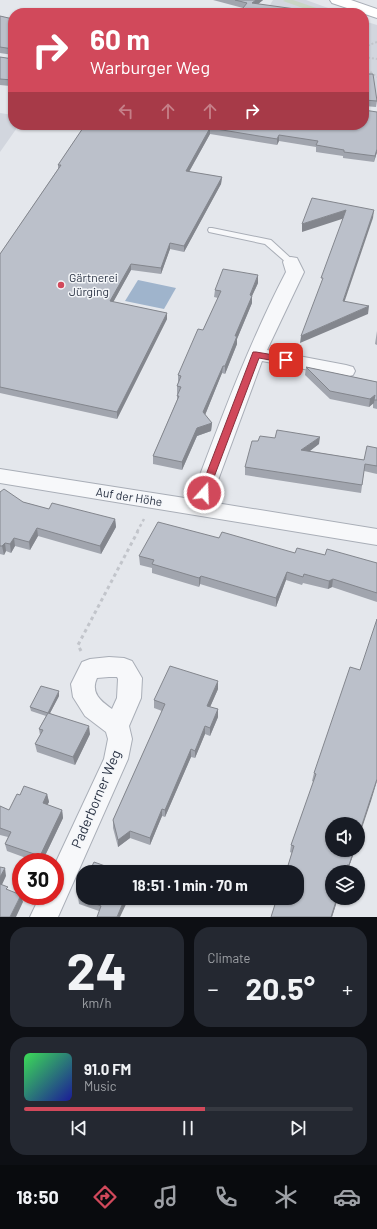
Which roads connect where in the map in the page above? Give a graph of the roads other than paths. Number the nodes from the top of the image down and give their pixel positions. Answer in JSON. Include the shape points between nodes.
{"nodes":[{"id":1,"x":337,"y":0,"type":"edge"},
{"id":2,"x":360,"y":8,"type":"edge"},
{"id":3,"x":212,"y":230,"type":"dead end"},
{"id":4,"x":292,"y":262,"type":"joint"},
{"id":5,"x":256,"y":354,"type":"junction"},
{"id":6,"x":346,"y":371,"type":"dead end"},
{"id":7,"x":0,"y":476,"type":"edge"},
{"id":8,"x":198,"y":507,"type":"junction"},
{"id":9,"x":377,"y":537,"type":"edge"},
{"id":10,"x":117,"y":726,"type":"junction"},
{"id":11,"x":64,"y":873,"type":"edge"},
{"id":12,"x":49,"y":905,"type":"edge"},
{"id":13,"x":44,"y":917,"type":"edge"}],
"edges":[{"from":1,"to":2,"type":"main road"},
{"from":3,"to":4,"type":"lane","via":[[268,242]]},
{"from":4,"to":5,"type":"street","via":[[295,272]]},
{"from":5,"to":6,"type":"street"},
{"from":5,"to":8,"type":"street"},
{"from":7,"to":8,"type":"street","name":"Auf der Höhe"},
{"from":8,"to":9,"type":"street","name":"Auf der Höhe"},
{"from":10,"to":10,"type":"street","name":"Paderborner Weg","via":[[129,698],[130,678],[124,668],[90,669],[83,684],[85,698],[95,710]]},
{"from":10,"to":11,"type":"street","name":"Paderborner Weg","via":[[120,739],[116,759]]},
{"from":12,"to":13,"type":"street","name":"Paderborner Weg"}]}
